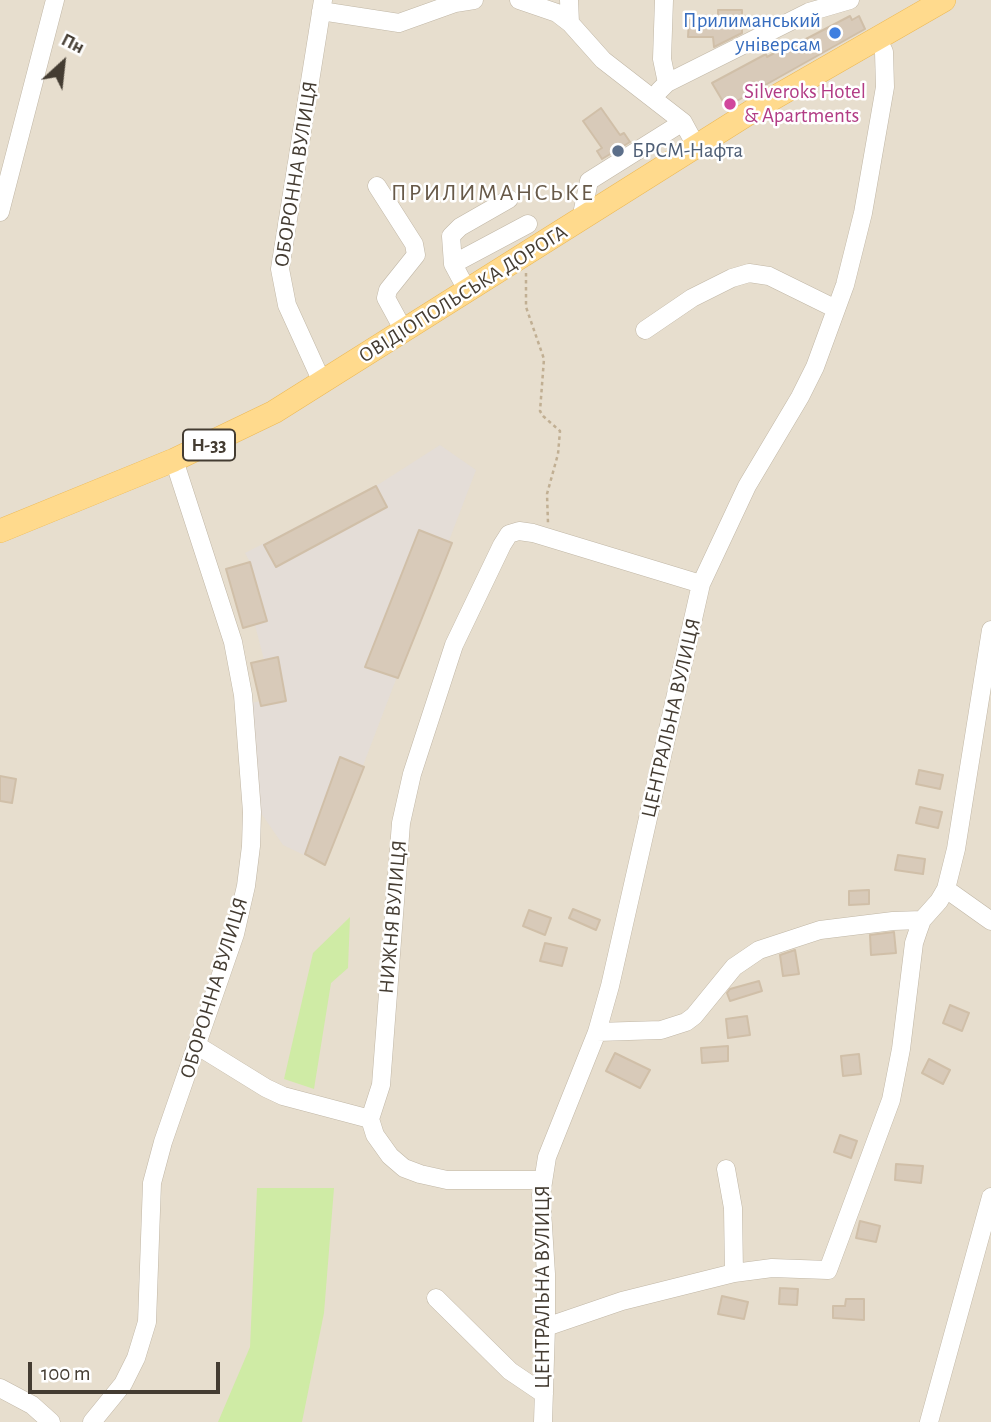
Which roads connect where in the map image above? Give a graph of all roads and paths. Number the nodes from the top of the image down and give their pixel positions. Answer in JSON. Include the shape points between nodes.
{"nodes":[{"id":1,"x":55,"y":0,"type":"edge"},
{"id":2,"x":474,"y":0,"type":"edge"},
{"id":3,"x":519,"y":0,"type":"edge"},
{"id":4,"x":569,"y":0,"type":"edge"},
{"id":5,"x":664,"y":0,"type":"edge"},
{"id":6,"x":850,"y":0,"type":"edge"},
{"id":7,"x":934,"y":2,"type":"edge"},
{"id":8,"x":820,"y":4,"type":"edge"},
{"id":9,"x":322,"y":6,"type":"edge"},
{"id":10,"x":570,"y":23,"type":"junction"},
{"id":11,"x":877,"y":37,"type":"junction"},
{"id":12,"x":667,"y":83,"type":"junction"},
{"id":13,"x":654,"y":99,"type":"junction"},
{"id":14,"x":683,"y":122,"type":"junction"},
{"id":15,"x":696,"y":145,"type":"junction"},
{"id":16,"x":377,"y":186,"type":"dead end"},
{"id":17,"x":509,"y":200,"type":"dead end"},
{"id":18,"x":0,"y":212,"type":"edge"},
{"id":19,"x":582,"y":219,"type":"junction"},
{"id":20,"x":528,"y":224,"type":"dead end"},
{"id":21,"x":526,"y":254,"type":"junction"},
{"id":22,"x":453,"y":264,"type":"junction"},
{"id":23,"x":468,"y":292,"type":"junction"},
{"id":24,"x":836,"y":310,"type":"junction"},
{"id":25,"x":645,"y":330,"type":"dead end"},
{"id":26,"x":404,"y":331,"type":"junction"},
{"id":27,"x":322,"y":382,"type":"junction"},
{"id":28,"x":174,"y":460,"type":"junction"},
{"id":29,"x":0,"y":531,"type":"edge"},
{"id":30,"x":548,"y":537,"type":"junction"},
{"id":31,"x":701,"y":584,"type":"junction"},
{"id":32,"x":991,"y":630,"type":"edge"},
{"id":33,"x":946,"y":890,"type":"junction"},
{"id":34,"x":922,"y":920,"type":"junction"},
{"id":35,"x":991,"y":921,"type":"edge"},
{"id":36,"x":597,"y":1032,"type":"junction"},
{"id":37,"x":198,"y":1046,"type":"junction"},
{"id":38,"x":370,"y":1119,"type":"junction"},
{"id":39,"x":726,"y":1169,"type":"dead end"},
{"id":40,"x":541,"y":1180,"type":"junction"},
{"id":41,"x":991,"y":1197,"type":"edge"},
{"id":42,"x":734,"y":1273,"type":"junction"},
{"id":43,"x":436,"y":1298,"type":"dead end"},
{"id":44,"x":546,"y":1327,"type":"junction"},
{"id":45,"x":0,"y":1388,"type":"edge"},
{"id":46,"x":544,"y":1394,"type":"junction"},
{"id":47,"x":51,"y":1422,"type":"edge"},
{"id":48,"x":92,"y":1422,"type":"edge"},
{"id":49,"x":542,"y":1422,"type":"edge"},
{"id":50,"x":929,"y":1422,"type":"edge"}],
"edges":[{"from":1,"to":18,"type":"street"},
{"from":2,"to":9,"type":"street","via":[[399,23]]},
{"from":3,"to":10,"type":"street","via":[[557,13]]},
{"from":4,"to":10,"type":"street"},
{"from":5,"to":12,"type":"street","via":[[662,59]]},
{"from":6,"to":8,"type":"street"},
{"from":7,"to":11,"type":"main road","name":"ОВІДІОПОЛЬСЬКА ДОРОГА","number":"Н-33"},
{"from":8,"to":12,"type":"street"},
{"from":9,"to":27,"type":"street","name":"ОБОРОННА ВУЛИЦЯ","via":[[280,269],[287,306]]},
{"from":10,"to":13,"type":"street","via":[[603,60]]},
{"from":11,"to":15,"type":"main road","name":"ОВІДІОПОЛЬСЬКА ДОРОГА","number":"Н-33"},
{"from":11,"to":24,"type":"street","name":"ЦЕНТРАЛЬНА ВУЛИЦЯ","via":[[884,52],[885,87],[855,250]]},
{"from":12,"to":13,"type":"street"},
{"from":13,"to":14,"type":"street"},
{"from":14,"to":15,"type":"street"},
{"from":14,"to":19,"type":"street","via":[[589,181]]},
{"from":15,"to":19,"type":"main road","name":"ОВІДІОПОЛЬСЬКА ДОРОГА","number":"Н-33"},
{"from":16,"to":26,"type":"street","via":[[414,244],[416,255],[386,298]]},
{"from":17,"to":22,"type":"street","via":[[453,233]]},
{"from":19,"to":21,"type":"main road","name":"ОВІДІОПОЛЬСЬКА ДОРОГА","number":"Н-33"},
{"from":20,"to":22,"type":"street"},
{"from":21,"to":23,"type":"main road","name":"ОВІДІОПОЛЬСЬКА ДОРОГА","number":"Н-33"},
{"from":21,"to":30,"type":"path","via":[[526,307],[544,359],[540,411],[559,431],[547,494]]},
{"from":22,"to":23,"type":"street"},
{"from":23,"to":26,"type":"main road","name":"ОВІДІОПОЛЬСЬКА ДОРОГА","number":"Н-33"},
{"from":24,"to":25,"type":"street","via":[[769,276],[749,273],[692,298]]},
{"from":24,"to":31,"type":"street","name":"ЦЕНТРАЛЬНА ВУЛИЦЯ","via":[[815,367],[747,486]]},
{"from":26,"to":27,"type":"main road","name":"ОВІДІОПОЛЬСЬКА ДОРОГА","number":"Н-33"},
{"from":27,"to":28,"type":"main road","name":"ОВІДІОПОЛЬСЬКА ДОРОГА","number":"Н-33","via":[[259,421]]},
{"from":28,"to":29,"type":"main road","name":"ОВІДІОПОЛЬСЬКА ДОРОГА","number":"Н-33"},
{"from":28,"to":37,"type":"street","name":"ОБОРОННА ВУЛИЦЯ","via":[[233,642],[243,695],[252,812],[238,922]]},
{"from":30,"to":31,"type":"street"},
{"from":30,"to":38,"type":"street","name":"НИЖНЯ ВУЛИЦЯ","via":[[519,531],[509,534],[502,544],[454,645],[409,787],[397,862],[381,1085]]},
{"from":31,"to":36,"type":"street","name":"ЦЕНТРАЛЬНА ВУЛИЦЯ"},
{"from":32,"to":33,"type":"street"},
{"from":33,"to":34,"type":"street"},
{"from":33,"to":35,"type":"street"},
{"from":34,"to":36,"type":"street","via":[[820,930],[759,950],[734,967],[686,1022],[661,1030]]},
{"from":34,"to":42,"type":"street","via":[[914,943],[891,1100],[828,1270],[772,1268]]},
{"from":36,"to":40,"type":"street","name":"ЦЕНТРАЛЬНА ВУЛИЦЯ"},
{"from":37,"to":38,"type":"street","via":[[283,1096]]},
{"from":37,"to":48,"type":"street","name":"ОБОРОННА ВУЛИЦЯ","via":[[152,1183],[145,1329],[122,1384]]},
{"from":38,"to":40,"type":"street","via":[[390,1156],[420,1174],[447,1180]]},
{"from":39,"to":42,"type":"street","via":[[733,1208]]},
{"from":40,"to":44,"type":"street","name":"ЦЕНТРАЛЬНА ВУЛИЦЯ"},
{"from":41,"to":50,"type":"street"},
{"from":42,"to":44,"type":"street","via":[[632,1298]]},
{"from":43,"to":46,"type":"street","via":[[510,1371]]},
{"from":44,"to":46,"type":"street","name":"ЦЕНТРАЛЬНА ВУЛИЦЯ"},
{"from":45,"to":47,"type":"street","via":[[33,1405]]},
{"from":46,"to":49,"type":"street","name":"ЦЕНТРАЛЬНА ВУЛИЦЯ"}]}
